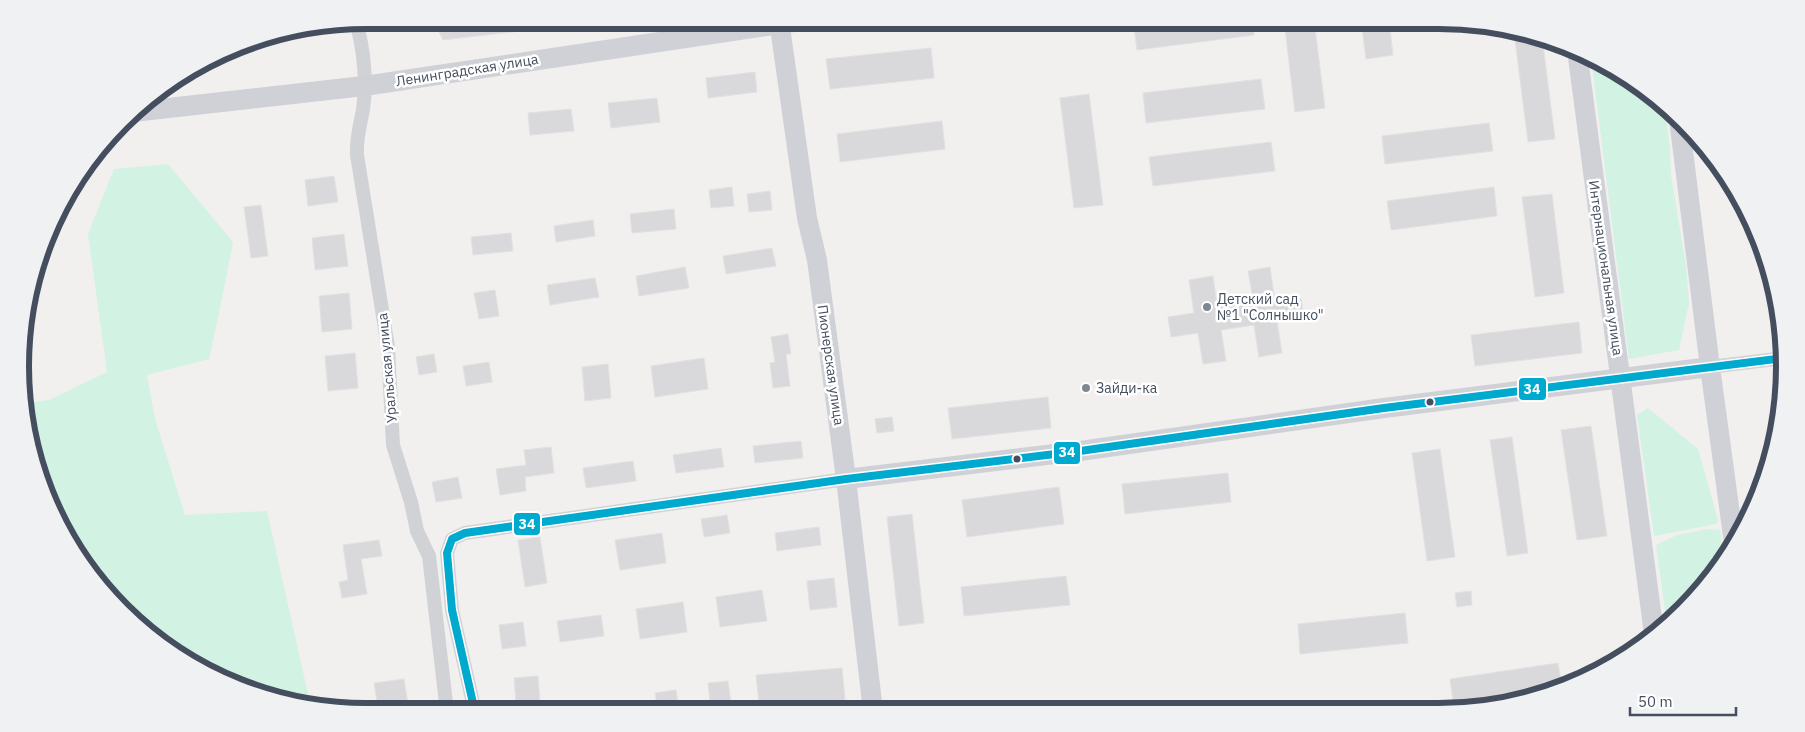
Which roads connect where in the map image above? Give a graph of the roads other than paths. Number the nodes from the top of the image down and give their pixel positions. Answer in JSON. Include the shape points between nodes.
{"nodes":[{"id":1,"x":357,"y":29,"type":"edge"},
{"id":2,"x":734,"y":29,"type":"edge"},
{"id":3,"x":781,"y":29,"type":"edge"},
{"id":4,"x":1577,"y":59,"type":"edge"},
{"id":5,"x":364,"y":86,"type":"junction"},
{"id":6,"x":146,"y":111,"type":"edge"},
{"id":7,"x":1681,"y":132,"type":"edge"},
{"id":8,"x":1776,"y":359,"type":"edge"},
{"id":9,"x":1710,"y":367,"type":"junction"},
{"id":10,"x":1621,"y":379,"type":"junction"},
{"id":11,"x":846,"y":479,"type":"junction"},
{"id":12,"x":1732,"y":532,"type":"edge"},
{"id":13,"x":447,"y":553,"type":"junction"},
{"id":14,"x":429,"y":556,"type":"junction"},
{"id":15,"x":1653,"y":627,"type":"edge"},
{"id":16,"x":446,"y":703,"type":"edge"},
{"id":17,"x":473,"y":703,"type":"edge"},
{"id":18,"x":872,"y":703,"type":"edge"}],
"edges":[{"from":1,"to":5,"type":"street","name":"Уральская улица"},
{"from":2,"to":5,"type":"main road","name":"Ленинградская улица"},
{"from":3,"to":11,"type":"main road","name":"Пионерская улица"},
{"from":4,"to":10,"type":"main road","name":"Интернациональная улица"},
{"from":5,"to":6,"type":"main road","name":"Ленинградская улица"},
{"from":5,"to":14,"type":"street","name":"Уральская улица","via":[[356,143],[388,347],[393,445],[417,531]]},
{"from":7,"to":9,"type":"main road"},
{"from":8,"to":9,"type":"street"},
{"from":9,"to":10,"type":"main road"},
{"from":9,"to":12,"type":"main road"},
{"from":10,"to":11,"type":"main road"},
{"from":10,"to":15,"type":"main road","name":"Интернациональная улица"},
{"from":11,"to":13,"type":"street","via":[[465,533],[452,539]]},
{"from":11,"to":18,"type":"main road","name":"Пионерская улица"},
{"from":13,"to":14,"type":"street"},
{"from":13,"to":17,"type":"street","via":[[452,610]]},
{"from":14,"to":16,"type":"street","name":"Уральская улица"}]}
